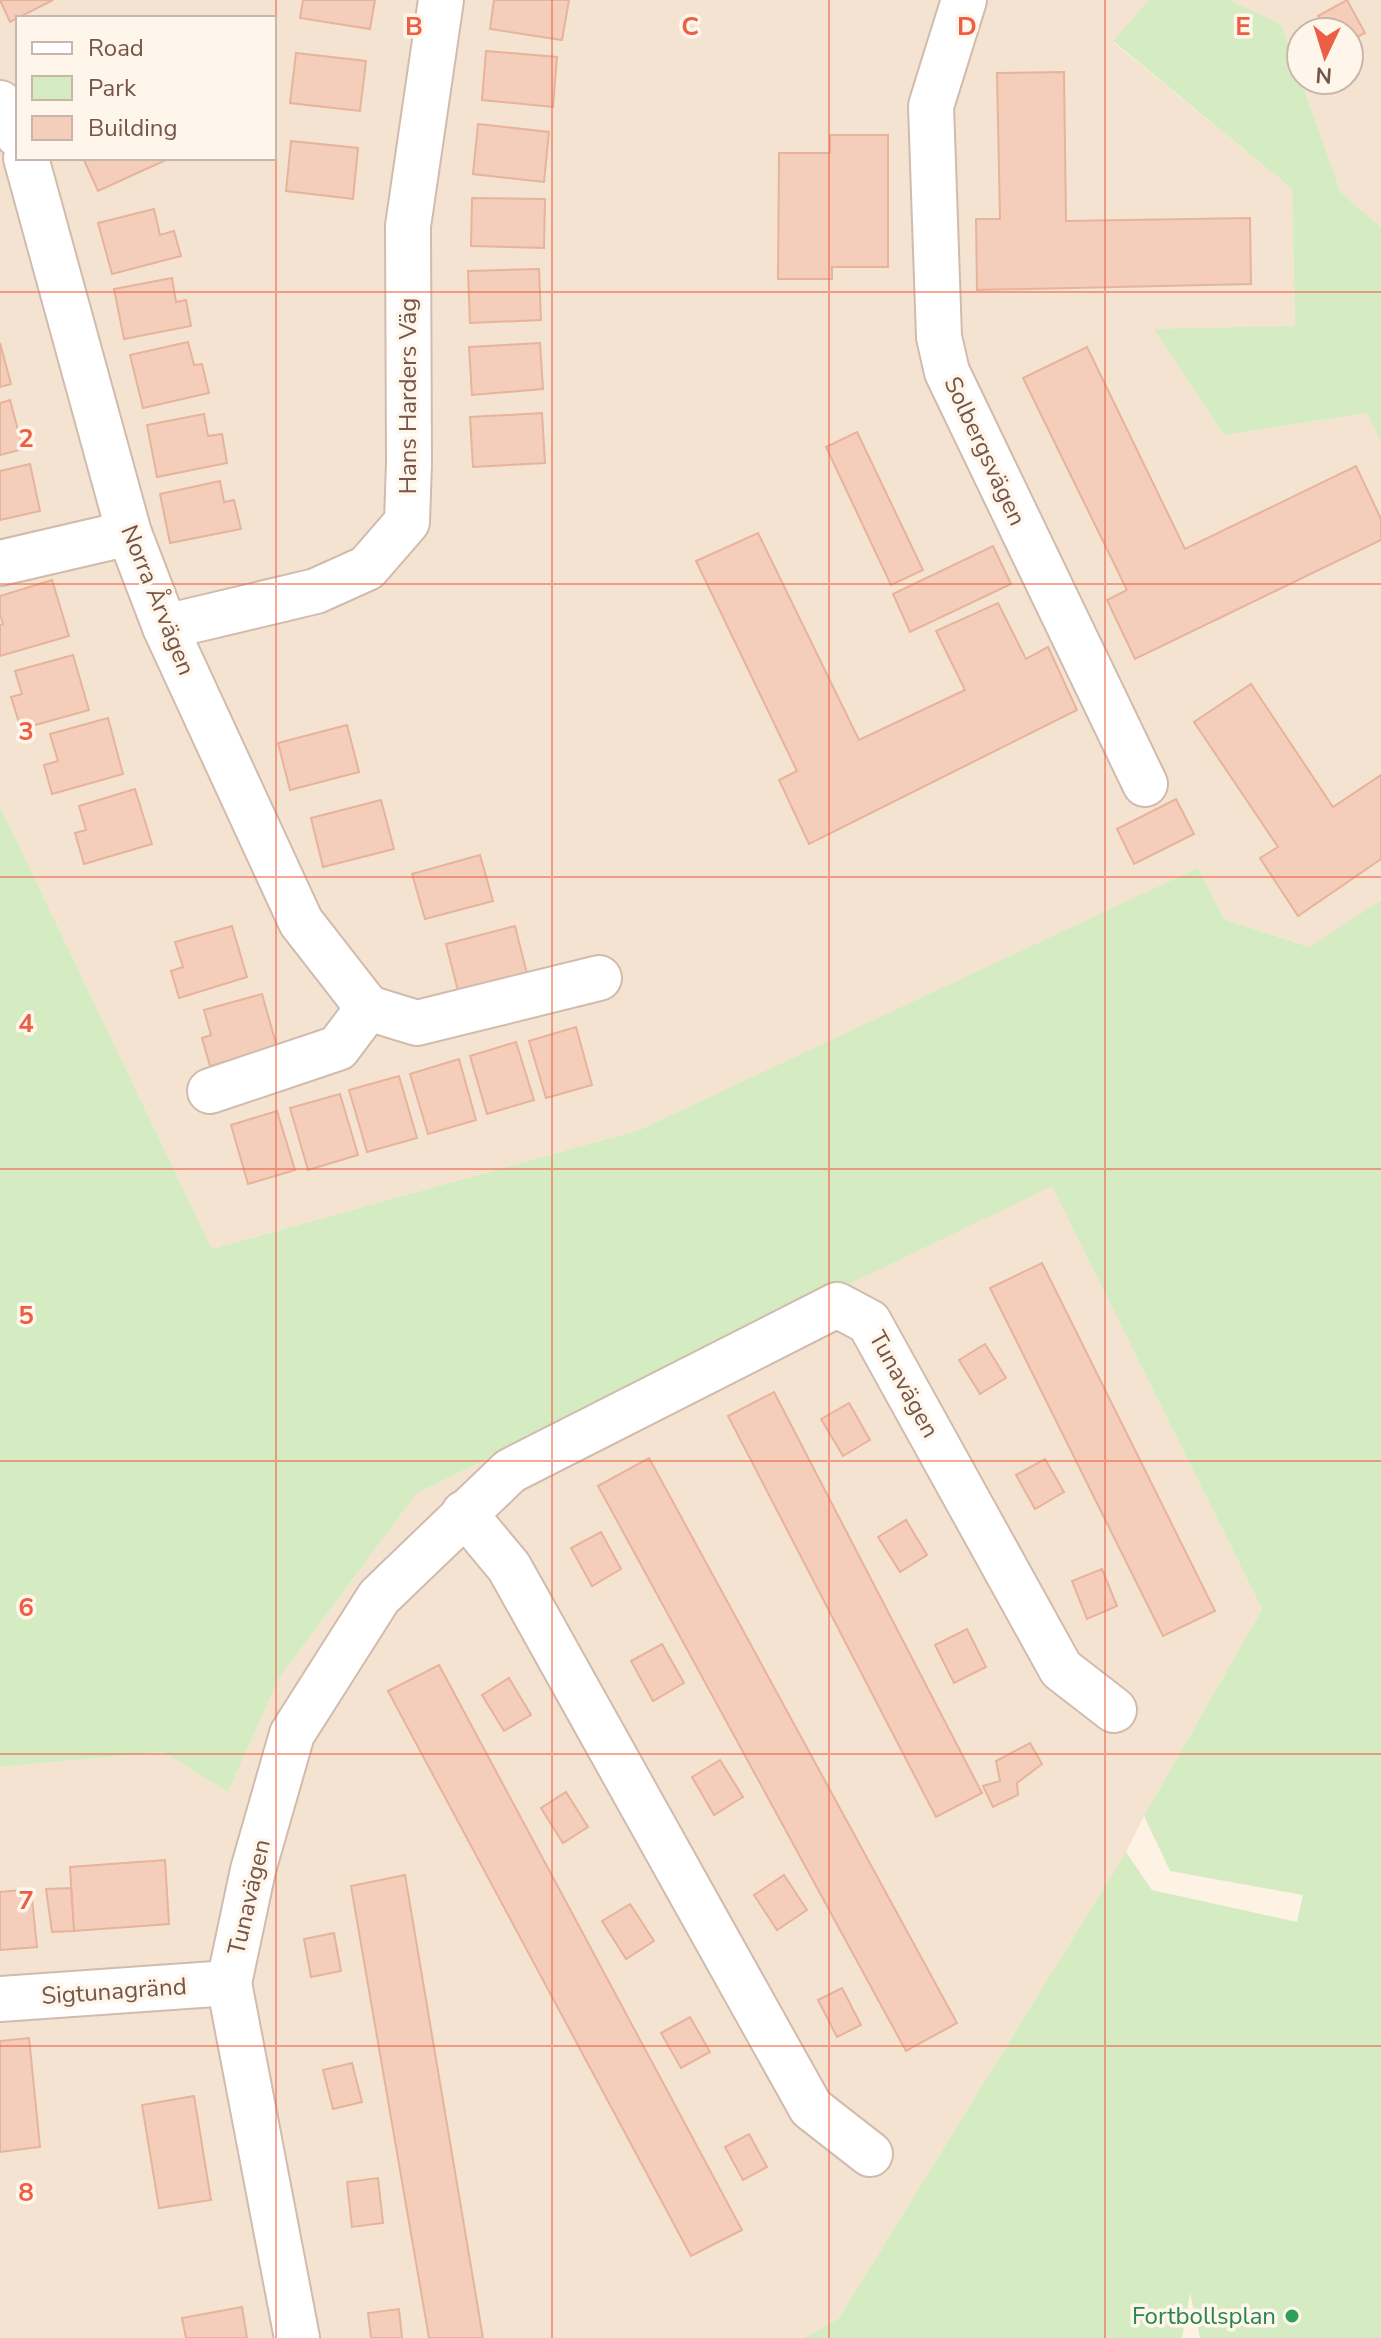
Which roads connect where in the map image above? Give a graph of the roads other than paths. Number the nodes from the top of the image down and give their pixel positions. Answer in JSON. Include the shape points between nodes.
{"nodes":[{"id":1,"x":441,"y":0,"type":"edge"},
{"id":2,"x":964,"y":0,"type":"edge"},
{"id":3,"x":0,"y":103,"type":"edge"},
{"id":4,"x":16,"y":131,"type":"edge"},
{"id":5,"x":27,"y":160,"type":"edge"},
{"id":6,"x":129,"y":533,"type":"junction"},
{"id":7,"x":0,"y":563,"type":"edge"},
{"id":8,"x":165,"y":627,"type":"junction"},
{"id":9,"x":1145,"y":784,"type":"dead end"},
{"id":10,"x":599,"y":978,"type":"dead end"},
{"id":11,"x":368,"y":1008,"type":"junction"},
{"id":12,"x":210,"y":1091,"type":"dead end"},
{"id":13,"x":464,"y":1513,"type":"junction"},
{"id":14,"x":1114,"y":1710,"type":"dead end"},
{"id":15,"x":229,"y":1983,"type":"junction"},
{"id":16,"x":0,"y":1999,"type":"edge"},
{"id":17,"x":870,"y":2154,"type":"dead end"},
{"id":18,"x":297,"y":2338,"type":"edge"}],
"edges":[{"from":1,"to":8,"type":"street","name":"Hans Harders Väg","via":[[408,226],[407,522],[367,568],[316,591]]},
{"from":2,"to":9,"type":"street","name":"Solbergsvägen","via":[[931,106],[939,337],[947,372]]},
{"from":3,"to":4,"type":"street"},
{"from":5,"to":6,"type":"street","name":"Norra Årvägen"},
{"from":6,"to":7,"type":"street"},
{"from":6,"to":8,"type":"street","name":"Norra Årvägen"},
{"from":8,"to":11,"type":"street","name":"Norra Årvägen","via":[[301,922]]},
{"from":10,"to":11,"type":"street","via":[[417,1023]]},
{"from":11,"to":12,"type":"street","via":[[338,1048]]},
{"from":13,"to":14,"type":"street","name":"Tunavägen","via":[[510,1471],[837,1305],[869,1322],[1061,1669]]},
{"from":13,"to":15,"type":"street","name":"Tunavägen","via":[[379,1597],[292,1734],[253,1870]]},
{"from":13,"to":17,"type":"street","via":[[509,1567],[811,2108]]},
{"from":15,"to":16,"type":"street","name":"Sigtunagränd"},
{"from":15,"to":18,"type":"street","name":"Tunavägen"}]}
